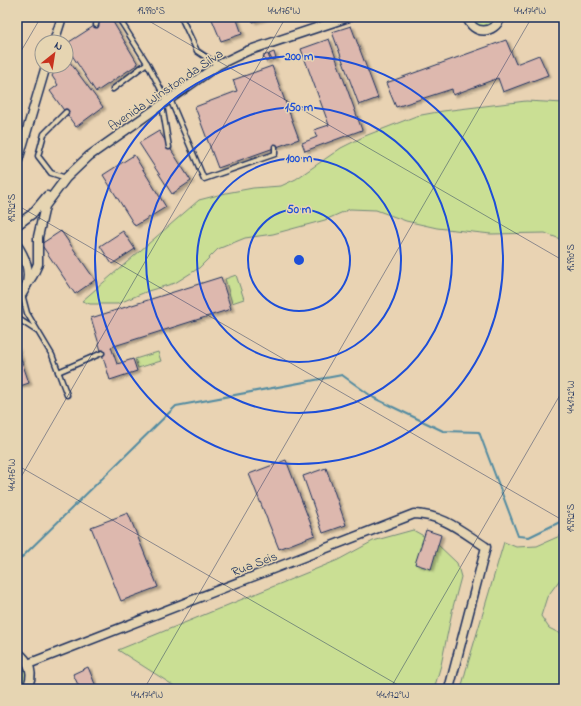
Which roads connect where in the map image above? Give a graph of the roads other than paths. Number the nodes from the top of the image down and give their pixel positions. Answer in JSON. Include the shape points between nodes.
{"nodes":[{"id":1,"x":62,"y":17,"type":"edge"},
{"id":2,"x":97,"y":17,"type":"edge"},
{"id":3,"x":118,"y":17,"type":"edge"},
{"id":4,"x":181,"y":17,"type":"edge"},
{"id":5,"x":347,"y":17,"type":"edge"},
{"id":6,"x":467,"y":17,"type":"edge"},
{"id":7,"x":500,"y":17,"type":"edge"},
{"id":8,"x":96,"y":25,"type":"dead end"},
{"id":9,"x":57,"y":34,"type":"edge"},
{"id":10,"x":147,"y":63,"type":"junction"},
{"id":11,"x":218,"y":65,"type":"junction"},
{"id":12,"x":44,"y":74,"type":"edge"},
{"id":13,"x":113,"y":88,"type":"dead end"},
{"id":14,"x":166,"y":102,"type":"junction"},
{"id":15,"x":66,"y":112,"type":"dead end"},
{"id":16,"x":169,"y":147,"type":"dead end"},
{"id":17,"x":275,"y":148,"type":"dead end"},
{"id":18,"x":17,"y":164,"type":"edge"},
{"id":19,"x":66,"y":178,"type":"junction"},
{"id":20,"x":56,"y":191,"type":"junction"},
{"id":21,"x":18,"y":221,"type":"edge"},
{"id":22,"x":17,"y":245,"type":"edge"},
{"id":23,"x":26,"y":286,"type":"junction"},
{"id":24,"x":20,"y":297,"type":"edge"},
{"id":25,"x":17,"y":318,"type":"edge"},
{"id":26,"x":39,"y":332,"type":"junction"},
{"id":27,"x":102,"y":353,"type":"dead end"},
{"id":28,"x":58,"y":372,"type":"junction"},
{"id":29,"x":67,"y":395,"type":"dead end"},
{"id":30,"x":17,"y":652,"type":"edge"},
{"id":31,"x":28,"y":664,"type":"junction"},
{"id":32,"x":26,"y":689,"type":"edge"},
{"id":33,"x":448,"y":689,"type":"edge"}],
"edges":[{"from":1,"to":9,"type":"street"},
{"from":2,"to":8,"type":"lane"},
{"from":3,"to":10,"type":"lane"},
{"from":4,"to":11,"type":"lane","via":[[197,51]]},
{"from":5,"to":11,"type":"street","name":"Avenida Winston da Silva","via":[[248,51]]},
{"from":6,"to":7,"type":"street","via":[[474,28],[485,31],[495,26]]},
{"from":10,"to":13,"type":"lane"},
{"from":10,"to":14,"type":"lane"},
{"from":11,"to":14,"type":"street","name":"Avenida Winston da Silva"},
{"from":12,"to":18,"type":"street"},
{"from":14,"to":16,"type":"lane"},
{"from":14,"to":17,"type":"lane","via":[[204,179],[275,154]]},
{"from":14,"to":19,"type":"street","name":"Avenida Winston da Silva","via":[[89,156]]},
{"from":15,"to":19,"type":"lane","via":[[44,134],[38,156],[51,172]]},
{"from":19,"to":20,"type":"street","name":"Avenida Winston da Silva"},
{"from":20,"to":21,"type":"street","via":[[46,197],[32,214]]},
{"from":20,"to":23,"type":"street","via":[[45,206],[38,237],[38,264]]},
{"from":22,"to":23,"type":"street","via":[[25,257],[28,272]]},
{"from":23,"to":24,"type":"street"},
{"from":24,"to":26,"type":"lane"},
{"from":25,"to":26,"type":"lane"},
{"from":26,"to":28,"type":"lane"},
{"from":27,"to":28,"type":"lane"},
{"from":28,"to":29,"type":"lane"},
{"from":30,"to":31,"type":"street"},
{"from":31,"to":32,"type":"street","via":[[31,672]]},
{"from":31,"to":33,"type":"street","name":"Rua Seis","via":[[414,514],[432,516],[447,522],[486,547]]}]}
